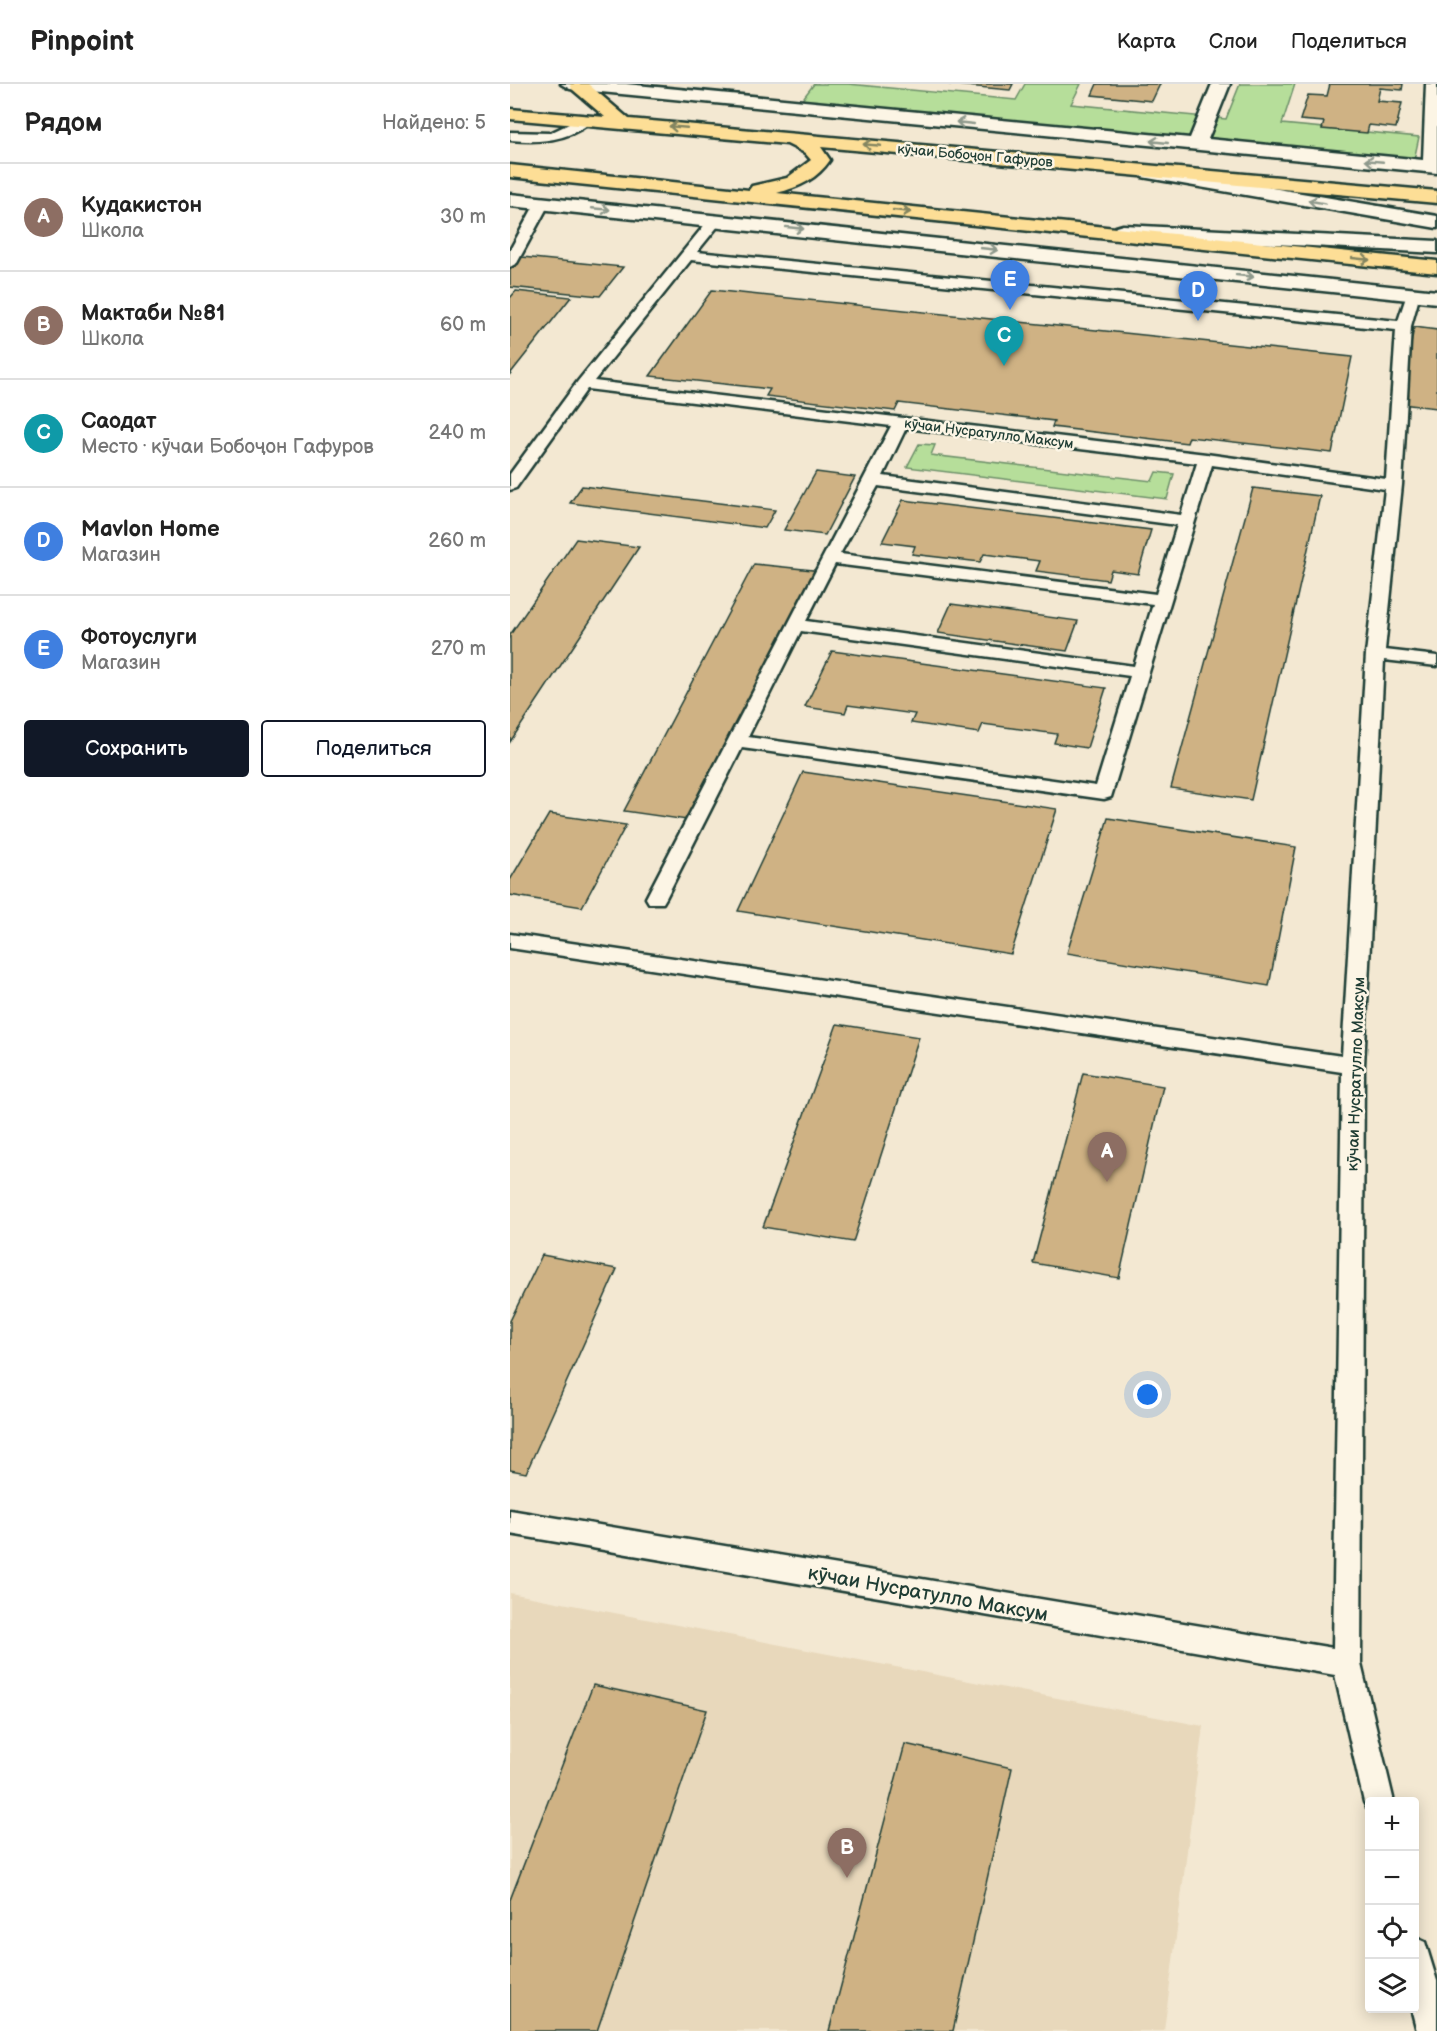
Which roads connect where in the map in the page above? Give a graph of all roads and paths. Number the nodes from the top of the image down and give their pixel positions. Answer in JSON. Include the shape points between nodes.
{"nodes":[{"id":1,"x":570,"y":84,"type":"edge"},
{"id":2,"x":770,"y":84,"type":"edge"},
{"id":3,"x":1221,"y":84,"type":"edge"},
{"id":4,"x":1435,"y":84,"type":"edge"},
{"id":5,"x":578,"y":85,"type":"edge"},
{"id":6,"x":756,"y":102,"type":"junction"},
{"id":7,"x":510,"y":114,"type":"edge"},
{"id":8,"x":586,"y":120,"type":"junction"},
{"id":9,"x":622,"y":122,"type":"junction"},
{"id":10,"x":510,"y":136,"type":"edge"},
{"id":11,"x":788,"y":138,"type":"junction"},
{"id":12,"x":1196,"y":145,"type":"junction"},
{"id":13,"x":1269,"y":153,"type":"junction"},
{"id":14,"x":1435,"y":167,"type":"edge"},
{"id":15,"x":1118,"y":168,"type":"junction"},
{"id":16,"x":510,"y":171,"type":"edge"},
{"id":17,"x":1262,"y":179,"type":"junction"},
{"id":18,"x":722,"y":193,"type":"junction"},
{"id":19,"x":1437,"y":197,"type":"edge"},
{"id":20,"x":510,"y":200,"type":"edge"},
{"id":21,"x":542,"y":204,"type":"junction"},
{"id":22,"x":716,"y":220,"type":"junction"},
{"id":23,"x":1437,"y":222,"type":"edge"},
{"id":24,"x":1073,"y":228,"type":"junction"},
{"id":25,"x":1437,"y":247,"type":"edge"},
{"id":26,"x":687,"y":255,"type":"junction"},
{"id":27,"x":510,"y":263,"type":"edge"},
{"id":28,"x":1437,"y":267,"type":"edge"},
{"id":29,"x":1413,"y":294,"type":"junction"},
{"id":30,"x":1437,"y":297,"type":"edge"},
{"id":31,"x":1404,"y":326,"type":"junction"},
{"id":32,"x":584,"y":384,"type":"junction"},
{"id":33,"x":900,"y":423,"type":"junction"},
{"id":34,"x":1206,"y":459,"type":"junction"},
{"id":35,"x":873,"y":480,"type":"junction"},
{"id":36,"x":510,"y":485,"type":"edge"},
{"id":37,"x":1394,"y":485,"type":"junction"},
{"id":38,"x":1187,"y":521,"type":"junction"},
{"id":39,"x":829,"y":558,"type":"junction"},
{"id":40,"x":1163,"y":600,"type":"junction"},
{"id":41,"x":795,"y":625,"type":"junction"},
{"id":42,"x":1375,"y":654,"type":"junction"},
{"id":43,"x":1437,"y":661,"type":"edge"},
{"id":44,"x":1141,"y":672,"type":"junction"},
{"id":45,"x":736,"y":741,"type":"junction"},
{"id":46,"x":656,"y":898,"type":"dead end"},
{"id":47,"x":510,"y":941,"type":"edge"},
{"id":48,"x":1353,"y":1066,"type":"junction"},
{"id":49,"x":510,"y":1522,"type":"edge"},
{"id":50,"x":1347,"y":1664,"type":"junction"},
{"id":51,"x":1378,"y":1797,"type":"edge"},
{"id":52,"x":1415,"y":1959,"type":"edge"},
{"id":53,"x":1433,"y":2031,"type":"edge"}],
"edges":[{"from":1,"to":5,"type":"street"},
{"from":2,"to":6,"type":"street"},
{"from":3,"to":12,"type":"street"},
{"from":4,"to":14,"type":"street"},
{"from":5,"to":6,"type":"street"},
{"from":5,"to":9,"type":"main road"},
{"from":12,"to":6,"type":"street","one_way":true},
{"from":7,"to":8,"type":"main road","name":"кӯчаи Бобоҷон Гафуров"},
{"from":8,"to":9,"type":"main road","name":"кӯчаи Бобоҷон Гафуров"},
{"from":8,"to":10,"type":"lane","via":[[551,138]]},
{"from":11,"to":9,"type":"main road","name":"кӯчаи Бобоҷон Гафуров","one_way":true},
{"from":15,"to":11,"type":"main road","name":"кӯчаи Бобоҷон Гафуров","one_way":true},
{"from":11,"to":18,"type":"main road","via":[[812,149],[821,160],[812,173],[794,183]]},
{"from":12,"to":13,"type":"street"},
{"from":14,"to":13,"type":"street","one_way":true},
{"from":13,"to":17,"type":"street"},
{"from":15,"to":17,"type":"main road"},
{"from":23,"to":15,"type":"street","name":"кӯчаи Бобоҷон Гафуров","one_way":true},
{"from":16,"to":18,"type":"main road"},
{"from":17,"to":19,"type":"main road"},
{"from":18,"to":24,"type":"main road","one_way":true},
{"from":20,"to":21,"type":"street"},
{"from":21,"to":22,"type":"street","one_way":true},
{"from":21,"to":27,"type":"lane"},
{"from":22,"to":26,"type":"lane"},
{"from":22,"to":29,"type":"street","one_way":true},
{"from":24,"to":25,"type":"street"},
{"from":24,"to":28,"type":"main road","one_way":true},
{"from":26,"to":31,"type":"lane"},
{"from":26,"to":32,"type":"lane"},
{"from":29,"to":30,"type":"street"},
{"from":29,"to":31,"type":"lane","name":"кӯчаи Нусратулло Максум"},
{"from":31,"to":37,"type":"lane","name":"кӯчаи Нусратулло Максум"},
{"from":32,"to":33,"type":"lane","name":"кӯчаи Нусратулло Максум"},
{"from":32,"to":36,"type":"lane"},
{"from":33,"to":34,"type":"lane","name":"кӯчаи Нусратулло Максум"},
{"from":33,"to":35,"type":"lane"},
{"from":34,"to":37,"type":"lane","name":"кӯчаи Нусратулло Максум"},
{"from":34,"to":38,"type":"lane"},
{"from":35,"to":38,"type":"lane"},
{"from":35,"to":39,"type":"lane"},
{"from":37,"to":42,"type":"lane","name":"кӯчаи Нусратулло Максум"},
{"from":38,"to":40,"type":"lane"},
{"from":39,"to":40,"type":"lane"},
{"from":39,"to":41,"type":"lane"},
{"from":40,"to":44,"type":"lane"},
{"from":41,"to":44,"type":"lane"},
{"from":41,"to":45,"type":"lane"},
{"from":42,"to":43,"type":"lane"},
{"from":42,"to":48,"type":"lane","name":"кӯчаи Нусратулло Максум"},
{"from":44,"to":45,"type":"lane","via":[[1104,793]]},
{"from":45,"to":46,"type":"lane"},
{"from":47,"to":48,"type":"lane"},
{"from":48,"to":50,"type":"lane","name":"кӯчаи Нусратулло Максум"},
{"from":49,"to":50,"type":"lane","name":"кӯчаи Нусратулло Максум"},
{"from":50,"to":51,"type":"lane","name":"кӯчаи Нусратулло Максум"},
{"from":52,"to":53,"type":"lane"}]}
